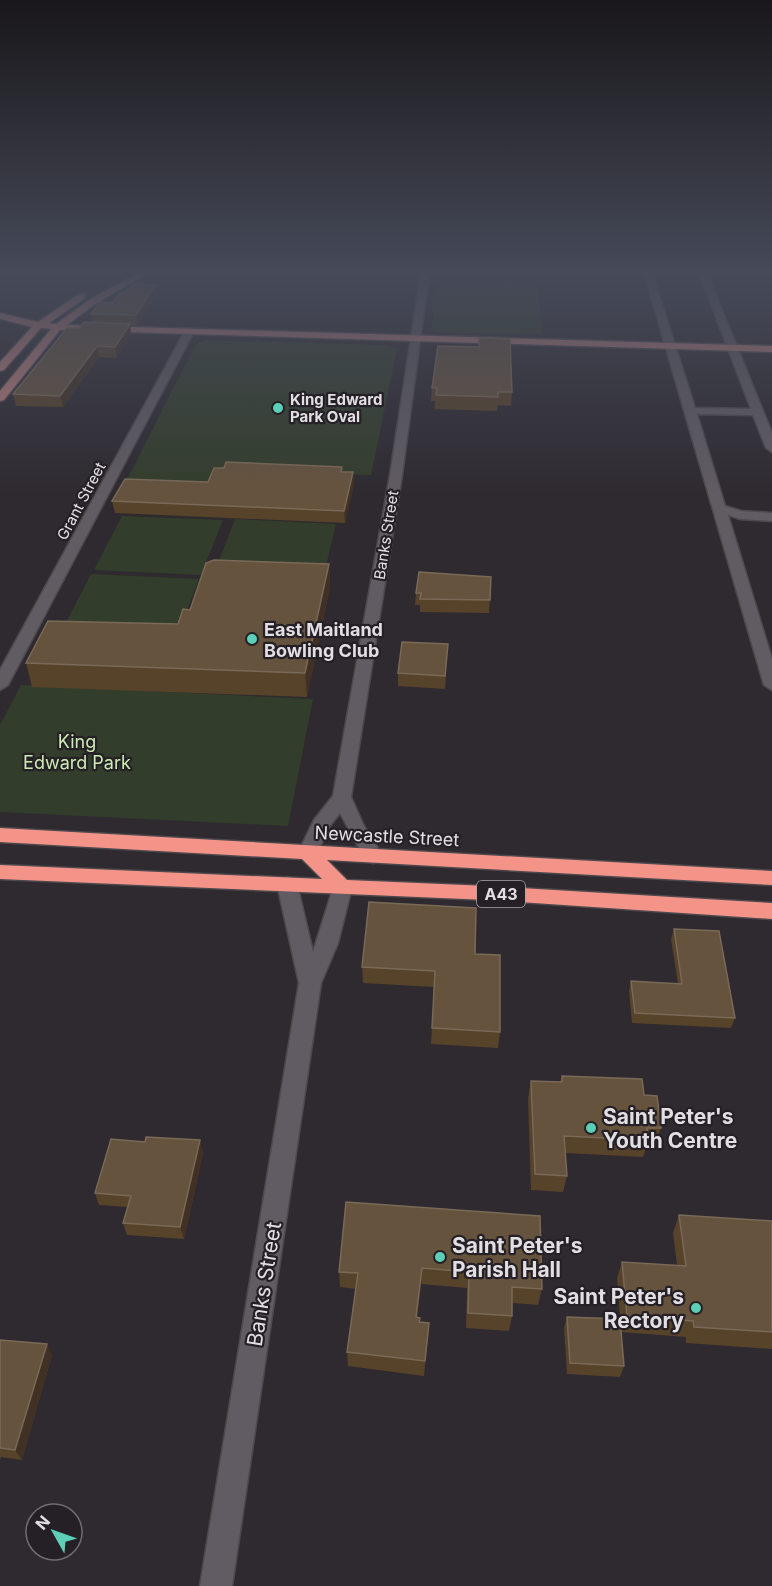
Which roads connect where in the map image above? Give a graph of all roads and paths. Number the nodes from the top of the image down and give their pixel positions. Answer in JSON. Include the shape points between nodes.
{"nodes":[{"id":1,"x":19,"y":347,"type":"edge"},
{"id":2,"x":42,"y":347,"type":"edge"},
{"id":3,"x":181,"y":347,"type":"edge"},
{"id":4,"x":413,"y":347,"type":"edge"},
{"id":5,"x":672,"y":347,"type":"edge"},
{"id":6,"x":703,"y":347,"type":"edge"},
{"id":7,"x":733,"y":348,"type":"junction"},
{"id":8,"x":772,"y":349,"type":"edge"},
{"id":9,"x":0,"y":368,"type":"edge"},
{"id":10,"x":0,"y":398,"type":"edge"},
{"id":11,"x":691,"y":411,"type":"junction"},
{"id":12,"x":758,"y":412,"type":"junction"},
{"id":13,"x":772,"y":448,"type":"edge"},
{"id":14,"x":718,"y":508,"type":"junction"},
{"id":15,"x":772,"y":517,"type":"edge"},
{"id":16,"x":0,"y":685,"type":"edge"},
{"id":17,"x":772,"y":685,"type":"edge"},
{"id":18,"x":342,"y":797,"type":"junction"},
{"id":19,"x":0,"y":835,"type":"edge"},
{"id":20,"x":308,"y":853,"type":"junction"},
{"id":21,"x":373,"y":856,"type":"junction"},
{"id":22,"x":0,"y":872,"type":"edge"},
{"id":23,"x":772,"y":878,"type":"edge"},
{"id":24,"x":287,"y":884,"type":"junction"},
{"id":25,"x":342,"y":886,"type":"junction"},
{"id":26,"x":772,"y":911,"type":"edge"},
{"id":27,"x":310,"y":982,"type":"junction"},
{"id":28,"x":216,"y":1586,"type":"edge"}],
"edges":[{"from":1,"to":9,"type":"main road"},
{"from":2,"to":10,"type":"main road"},
{"from":3,"to":16,"type":"street","name":"Grant Street"},
{"from":4,"to":18,"type":"street","name":"Banks Street","via":[[396,475]]},
{"from":5,"to":11,"type":"street"},
{"from":6,"to":7,"type":"main road"},
{"from":7,"to":8,"type":"main road"},
{"from":7,"to":12,"type":"street"},
{"from":11,"to":12,"type":"street"},
{"from":11,"to":14,"type":"street"},
{"from":12,"to":13,"type":"street"},
{"from":14,"to":15,"type":"street","via":[[740,515]]},
{"from":14,"to":17,"type":"street"},
{"from":18,"to":20,"type":"street","name":"Banks Street","via":[[321,825]]},
{"from":18,"to":21,"type":"street"},
{"from":19,"to":20,"type":"highway","name":"Newcastle Street","number":"A43"},
{"from":20,"to":21,"type":"highway","name":"Newcastle Street","number":"A43"},
{"from":20,"to":25,"type":"highway"},
{"from":21,"to":23,"type":"highway","name":"Newcastle Street","number":"A43"},
{"from":22,"to":24,"type":"highway","number":"A43"},
{"from":24,"to":25,"type":"highway","number":"A43"},
{"from":24,"to":27,"type":"street","name":"Banks Street"},
{"from":25,"to":26,"type":"highway","number":"A43"},
{"from":25,"to":27,"type":"street","name":"Banks Street","via":[[328,943]]},
{"from":27,"to":28,"type":"street","name":"Banks Street"}]}
